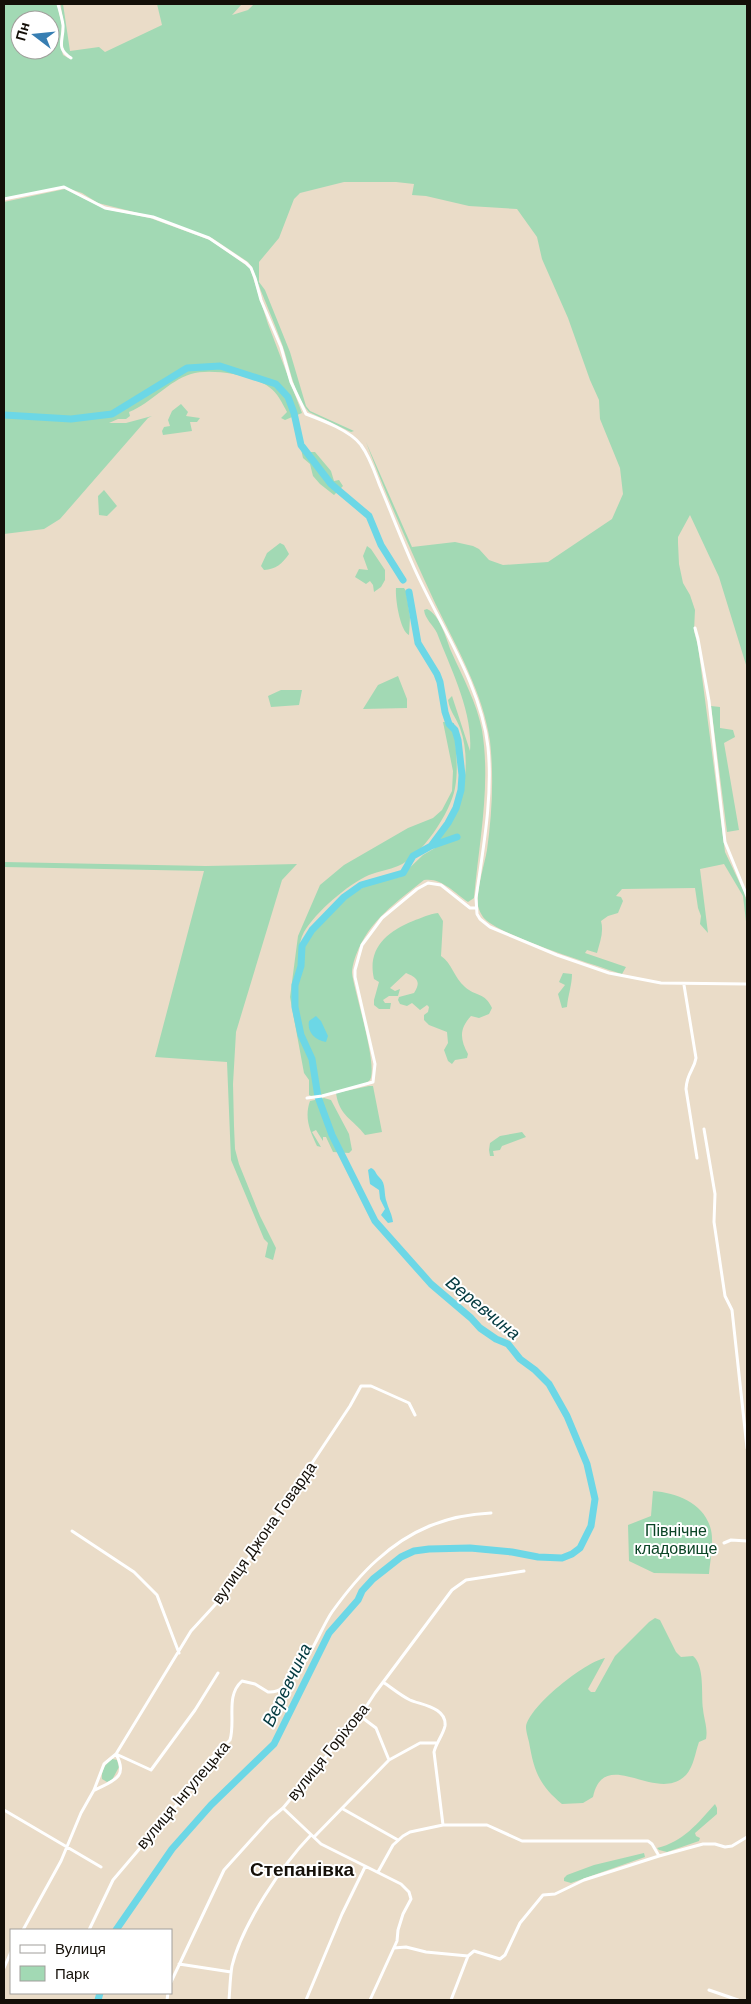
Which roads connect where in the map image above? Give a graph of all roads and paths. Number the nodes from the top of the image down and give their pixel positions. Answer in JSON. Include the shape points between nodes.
{"nodes":[{"id":1,"x":58,"y":4,"type":"edge"},
{"id":2,"x":71,"y":58,"type":"dead end"},
{"id":3,"x":4,"y":199,"type":"edge"},
{"id":4,"x":694,"y":628,"type":"dead end"},
{"id":5,"x":747,"y":896,"type":"edge"},
{"id":6,"x":476,"y":908,"type":"junction"},
{"id":7,"x":747,"y":984,"type":"edge"},
{"id":8,"x":684,"y":985,"type":"junction"},
{"id":9,"x":307,"y":1098,"type":"dead end"},
{"id":10,"x":704,"y":1129,"type":"dead end"},
{"id":11,"x":697,"y":1158,"type":"dead end"},
{"id":12,"x":415,"y":1415,"type":"dead end"},
{"id":13,"x":747,"y":1448,"type":"edge"},
{"id":14,"x":491,"y":1513,"type":"dead end"},
{"id":15,"x":72,"y":1531,"type":"dead end"},
{"id":16,"x":747,"y":1541,"type":"edge"},
{"id":17,"x":724,"y":1543,"type":"dead end"},
{"id":18,"x":524,"y":1571,"type":"dead end"},
{"id":19,"x":179,"y":1653,"type":"junction"},
{"id":20,"x":218,"y":1673,"type":"dead end"},
{"id":21,"x":383,"y":1682,"type":"junction"},
{"id":22,"x":360,"y":1716,"type":"junction"},
{"id":23,"x":436,"y":1743,"type":"junction"},
{"id":24,"x":117,"y":1756,"type":"junction"},
{"id":25,"x":389,"y":1760,"type":"junction"},
{"id":26,"x":98,"y":1776,"type":"junction"},
{"id":27,"x":106,"y":1784,"type":"junction"},
{"id":28,"x":94,"y":1790,"type":"junction"},
{"id":29,"x":283,"y":1808,"type":"junction"},
{"id":30,"x":4,"y":1810,"type":"edge"},
{"id":31,"x":343,"y":1810,"type":"junction"},
{"id":32,"x":443,"y":1825,"type":"junction"},
{"id":33,"x":312,"y":1836,"type":"junction"},
{"id":34,"x":747,"y":1837,"type":"edge"},
{"id":35,"x":398,"y":1840,"type":"junction"},
{"id":36,"x":66,"y":1848,"type":"junction"},
{"id":37,"x":659,"y":1856,"type":"junction"},
{"id":38,"x":365,"y":1866,"type":"junction"},
{"id":39,"x":100,"y":1867,"type":"dead end"},
{"id":40,"x":378,"y":1872,"type":"junction"},
{"id":41,"x":24,"y":1929,"type":"edge"},
{"id":42,"x":89,"y":1929,"type":"edge"},
{"id":43,"x":394,"y":1948,"type":"junction"},
{"id":44,"x":468,"y":1956,"type":"junction"},
{"id":45,"x":10,"y":1960,"type":"edge"},
{"id":46,"x":179,"y":1964,"type":"junction"},
{"id":47,"x":4,"y":1965,"type":"edge"},
{"id":48,"x":231,"y":1972,"type":"junction"},
{"id":49,"x":172,"y":1980,"type":"edge"},
{"id":50,"x":709,"y":1990,"type":"dead end"},
{"id":51,"x":229,"y":2000,"type":"edge"},
{"id":52,"x":306,"y":2000,"type":"edge"},
{"id":53,"x":370,"y":2000,"type":"edge"},
{"id":54,"x":451,"y":2000,"type":"edge"},
{"id":55,"x":738,"y":2000,"type":"edge"}],
"edges":[{"from":1,"to":2,"type":"street","via":[[63,25],[61,46],[64,54]]},
{"from":3,"to":6,"type":"street","via":[[64,187],[104,208],[153,218],[209,238],[251,268],[291,382],[306,414],[360,444],[468,678],[488,747],[489,773],[486,833]]},
{"from":4,"to":5,"type":"street","via":[[709,701],[725,842]]},
{"from":6,"to":8,"type":"street","via":[[480,919],[490,927],[579,964],[628,978]]},
{"from":6,"to":9,"type":"street","via":[[470,908],[441,885],[428,883],[374,926],[362,945],[354,970],[375,1064],[373,1082]]},
{"from":7,"to":8,"type":"street"},
{"from":8,"to":11,"type":"street","via":[[696,1058],[686,1078],[686,1089]]},
{"from":10,"to":13,"type":"street","via":[[715,1194],[714,1222],[725,1296],[732,1310]]},
{"from":12,"to":19,"type":"street","name":"вулиця Джона Говарда","via":[[409,1403],[372,1386],[361,1386],[225,1594],[195,1624]]},
{"from":14,"to":42,"type":"street","name":"вулиця Інгулецька","via":[[463,1514],[431,1525],[377,1560],[332,1613],[300,1670],[280,1690],[268,1692],[242,1681],[237,1686],[232,1704],[230,1740],[208,1762],[192,1787],[113,1880]]},
{"from":15,"to":19,"type":"street","via":[[134,1572],[157,1595]]},
{"from":16,"to":17,"type":"street"},
{"from":18,"to":21,"type":"street","name":"вулиця Горіхова","via":[[460,1583],[428,1620]]},
{"from":19,"to":24,"type":"street","name":"вулиця Джона Говарда"},
{"from":20,"to":24,"type":"street","via":[[151,1770]]},
{"from":21,"to":22,"type":"street","name":"вулиця Горіхова"},
{"from":21,"to":23,"type":"street","via":[[409,1700],[436,1710],[445,1725]]},
{"from":22,"to":25,"type":"street","via":[[376,1728]]},
{"from":22,"to":29,"type":"street","name":"вулиця Горіхова"},
{"from":23,"to":25,"type":"street","via":[[420,1743]]},
{"from":23,"to":32,"type":"street","via":[[434,1752]]},
{"from":24,"to":26,"type":"street","name":"вулиця Джона Говарда","via":[[104,1764]]},
{"from":24,"to":27,"type":"street","name":"вулиця Джона Говарда","via":[[119,1773]]},
{"from":25,"to":31,"type":"street"},
{"from":26,"to":27,"type":"street"},
{"from":26,"to":28,"type":"street","name":"вулиця Джона Говарда"},
{"from":27,"to":28,"type":"street","name":"вулиця Джона Говарда"},
{"from":28,"to":36,"type":"street","name":"вулиця Джона Говарда"},
{"from":29,"to":33,"type":"street"},
{"from":29,"to":46,"type":"street","name":"вулиця Горіхова","via":[[224,1870]]},
{"from":30,"to":36,"type":"street"},
{"from":31,"to":33,"type":"street"},
{"from":31,"to":35,"type":"street"},
{"from":32,"to":35,"type":"street","via":[[410,1832]]},
{"from":32,"to":37,"type":"street","via":[[487,1825],[522,1842],[646,1841],[652,1844]]},
{"from":33,"to":38,"type":"street"},
{"from":33,"to":48,"type":"street","via":[[302,1844],[262,1900]]},
{"from":34,"to":37,"type":"street","via":[[732,1846],[703,1844]]},
{"from":35,"to":40,"type":"street"},
{"from":36,"to":39,"type":"street"},
{"from":36,"to":41,"type":"street","name":"вулиця Джона Говарда"},
{"from":37,"to":44,"type":"street","via":[[584,1880],[555,1894],[543,1895],[520,1923],[505,1956],[493,1958],[474,1951]]},
{"from":38,"to":40,"type":"street"},
{"from":38,"to":52,"type":"street"},
{"from":40,"to":43,"type":"street","via":[[404,1886],[411,1899],[403,1914]]},
{"from":43,"to":44,"type":"street"},
{"from":43,"to":53,"type":"street"},
{"from":44,"to":54,"type":"street"},
{"from":45,"to":47,"type":"street"},
{"from":46,"to":48,"type":"street"},
{"from":46,"to":49,"type":"street","name":"вулиця Горіхова"},
{"from":48,"to":51,"type":"street"},
{"from":50,"to":55,"type":"street"}]}
